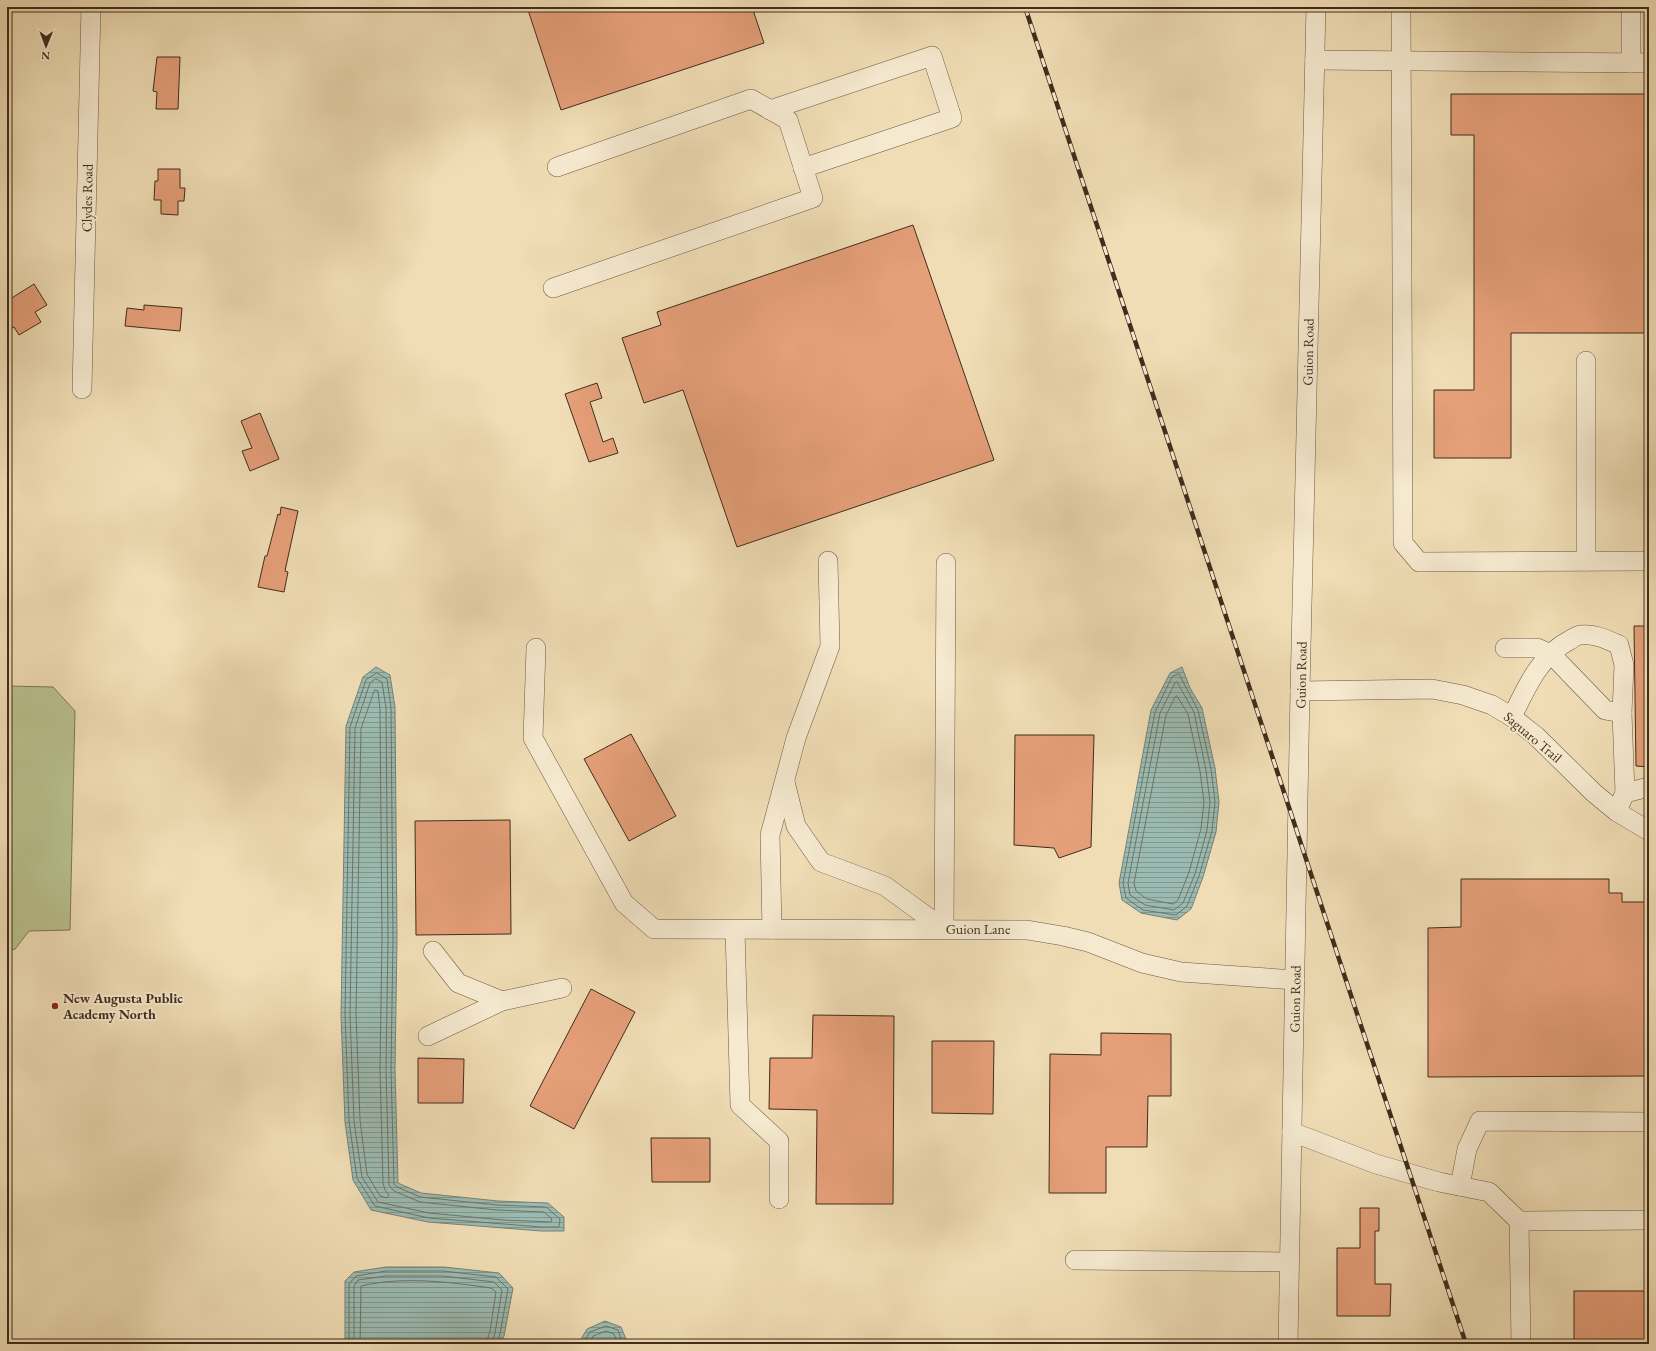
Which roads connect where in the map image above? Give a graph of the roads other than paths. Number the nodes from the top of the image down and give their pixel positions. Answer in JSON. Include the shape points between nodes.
{"nodes":[{"id":1,"x":91,"y":7,"type":"edge"},
{"id":2,"x":1316,"y":7,"type":"edge"},
{"id":3,"x":1401,"y":7,"type":"edge"},
{"id":4,"x":1631,"y":14,"type":"dead end"},
{"id":5,"x":1315,"y":60,"type":"junction"},
{"id":6,"x":1402,"y":61,"type":"junction"},
{"id":7,"x":1640,"y":63,"type":"edge"},
{"id":8,"x":770,"y":110,"type":"junction"},
{"id":9,"x":557,"y":167,"type":"dead end"},
{"id":10,"x":803,"y":168,"type":"junction"},
{"id":11,"x":553,"y":288,"type":"dead end"},
{"id":12,"x":1586,"y":361,"type":"dead end"},
{"id":13,"x":82,"y":389,"type":"dead end"},
{"id":14,"x":828,"y":561,"type":"dead end"},
{"id":15,"x":1586,"y":561,"type":"junction"},
{"id":16,"x":1649,"y":561,"type":"edge"},
{"id":17,"x":946,"y":563,"type":"dead end"},
{"id":18,"x":536,"y":648,"type":"dead end"},
{"id":19,"x":1506,"y":648,"type":"dead end"},
{"id":20,"x":1551,"y":654,"type":"junction"},
{"id":21,"x":1300,"y":690,"type":"junction"},
{"id":22,"x":1622,"y":713,"type":"junction"},
{"id":23,"x":1512,"y":716,"type":"junction"},
{"id":24,"x":784,"y":780,"type":"junction"},
{"id":25,"x":1649,"y":787,"type":"edge"},
{"id":26,"x":1625,"y":793,"type":"junction"},
{"id":27,"x":1617,"y":812,"type":"junction"},
{"id":28,"x":1649,"y":831,"type":"edge"},
{"id":29,"x":772,"y":929,"type":"junction"},
{"id":30,"x":944,"y":929,"type":"junction"},
{"id":31,"x":735,"y":930,"type":"junction"},
{"id":32,"x":433,"y":950,"type":"dead end"},
{"id":33,"x":1295,"y":980,"type":"junction"},
{"id":34,"x":562,"y":988,"type":"dead end"},
{"id":35,"x":502,"y":1001,"type":"junction"},
{"id":36,"x":428,"y":1036,"type":"dead end"},
{"id":37,"x":1649,"y":1122,"type":"edge"},
{"id":38,"x":1292,"y":1132,"type":"junction"},
{"id":39,"x":1460,"y":1186,"type":"junction"},
{"id":40,"x":779,"y":1199,"type":"dead end"},
{"id":41,"x":1649,"y":1220,"type":"edge"},
{"id":42,"x":1519,"y":1221,"type":"junction"},
{"id":43,"x":1075,"y":1260,"type":"dead end"},
{"id":44,"x":1290,"y":1262,"type":"junction"},
{"id":45,"x":1288,"y":1344,"type":"edge"},
{"id":46,"x":1521,"y":1344,"type":"edge"}],
"edges":[{"from":1,"to":13,"type":"street","name":"Clydes Road"},
{"from":2,"to":5,"type":"street","name":"Guion Road"},
{"from":3,"to":6,"type":"street"},
{"from":4,"to":7,"type":"street"},
{"from":5,"to":6,"type":"street"},
{"from":5,"to":21,"type":"street","name":"Guion Road"},
{"from":6,"to":7,"type":"street"},
{"from":6,"to":15,"type":"street","via":[[1403,543],[1419,562]]},
{"from":8,"to":9,"type":"street","via":[[751,99]]},
{"from":8,"to":10,"type":"street","via":[[788,120]]},
{"from":8,"to":10,"type":"street","via":[[932,56],[952,118]]},
{"from":10,"to":11,"type":"street","via":[[813,198]]},
{"from":12,"to":15,"type":"street"},
{"from":14,"to":24,"type":"street","via":[[830,646],[796,738]]},
{"from":15,"to":16,"type":"street"},
{"from":17,"to":30,"type":"street"},
{"from":18,"to":31,"type":"street","name":"Guion Lane","via":[[533,738],[624,903],[654,929]]},
{"from":19,"to":20,"type":"street","via":[[1537,648]]},
{"from":20,"to":22,"type":"street","via":[[1605,710]]},
{"from":20,"to":22,"type":"street","via":[[1561,645],[1580,635],[1603,638],[1619,645],[1624,665]]},
{"from":20,"to":23,"type":"street","via":[[1538,668]]},
{"from":21,"to":23,"type":"street","name":"Saguaro Trail","via":[[1432,689],[1463,695],[1492,705]]},
{"from":21,"to":33,"type":"street","name":"Guion Road"},
{"from":22,"to":26,"type":"street"},
{"from":23,"to":27,"type":"street","name":"Saguaro Trail"},
{"from":24,"to":29,"type":"street","via":[[770,835]]},
{"from":24,"to":30,"type":"street","via":[[796,826],[821,862],[885,886]]},
{"from":25,"to":26,"type":"street"},
{"from":26,"to":27,"type":"street"},
{"from":27,"to":28,"type":"street","name":"Saguaro Trail"},
{"from":29,"to":30,"type":"street","name":"Guion Lane"},
{"from":29,"to":31,"type":"street","name":"Guion Lane"},
{"from":30,"to":33,"type":"street","name":"Guion Lane","via":[[1027,930],[1049,933],[1088,942],[1142,963],[1181,972]]},
{"from":31,"to":40,"type":"street","via":[[740,1105],[779,1141]]},
{"from":32,"to":35,"type":"street","via":[[458,983]]},
{"from":33,"to":38,"type":"street","name":"Guion Road"},
{"from":34,"to":35,"type":"street"},
{"from":35,"to":36,"type":"street"},
{"from":37,"to":39,"type":"street","via":[[1480,1121],[1467,1149]]},
{"from":38,"to":39,"type":"street","via":[[1376,1164]]},
{"from":38,"to":44,"type":"street","name":"Guion Road"},
{"from":39,"to":42,"type":"street","via":[[1489,1192]]},
{"from":41,"to":42,"type":"street"},
{"from":42,"to":46,"type":"street"},
{"from":43,"to":44,"type":"street"},
{"from":44,"to":45,"type":"street","name":"Guion Road"}]}
